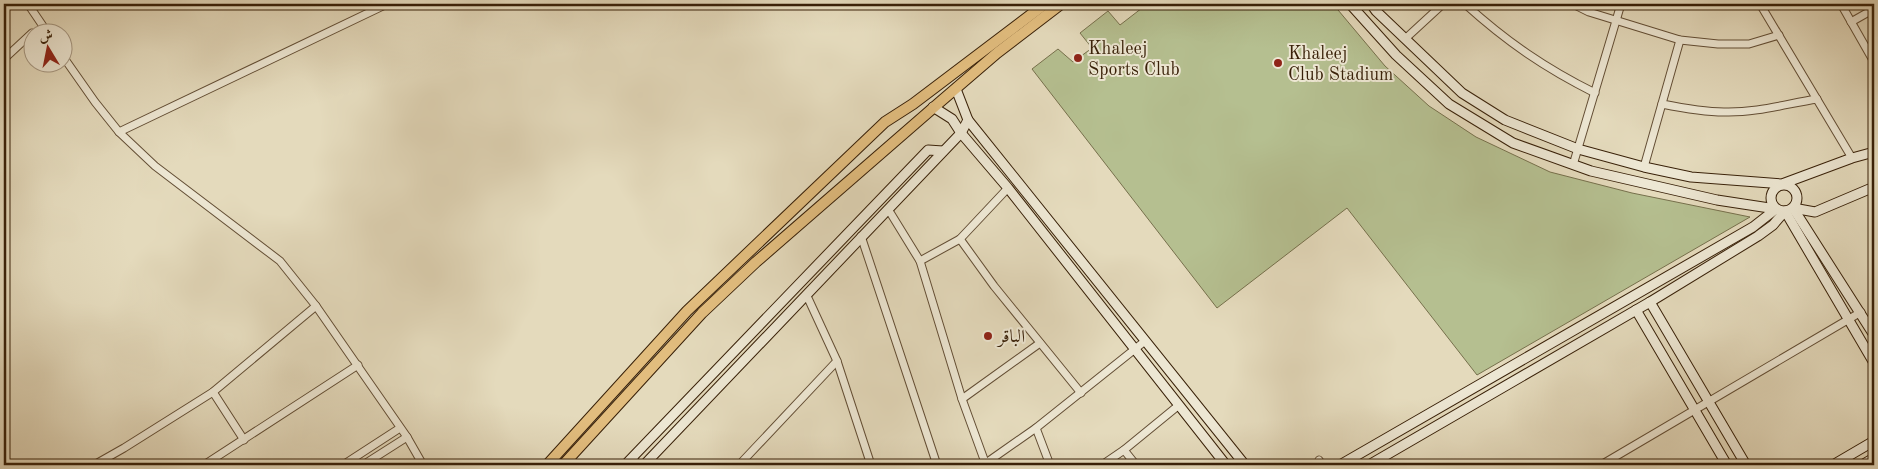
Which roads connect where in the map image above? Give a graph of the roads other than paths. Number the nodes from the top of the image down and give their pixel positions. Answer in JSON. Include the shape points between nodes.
{"nodes":[{"id":1,"x":28,"y":4,"type":"edge"},
{"id":2,"x":387,"y":4,"type":"edge"},
{"id":3,"x":1046,"y":4,"type":"edge"},
{"id":4,"x":1061,"y":4,"type":"edge"},
{"id":5,"x":1350,"y":4,"type":"edge"},
{"id":6,"x":1371,"y":4,"type":"edge"},
{"id":7,"x":1443,"y":4,"type":"edge"},
{"id":8,"x":1465,"y":4,"type":"edge"},
{"id":9,"x":1573,"y":4,"type":"edge"},
{"id":10,"x":1621,"y":4,"type":"edge"},
{"id":11,"x":1760,"y":4,"type":"edge"},
{"id":12,"x":1841,"y":4,"type":"edge"},
{"id":13,"x":1874,"y":9,"type":"edge"},
{"id":14,"x":1616,"y":20,"type":"junction"},
{"id":15,"x":39,"y":22,"type":"edge"},
{"id":16,"x":1851,"y":22,"type":"junction"},
{"id":17,"x":1779,"y":35,"type":"junction"},
{"id":18,"x":1405,"y":39,"type":"junction"},
{"id":19,"x":1680,"y":40,"type":"junction"},
{"id":20,"x":22,"y":43,"type":"edge"},
{"id":21,"x":4,"y":59,"type":"edge"},
{"id":22,"x":1874,"y":62,"type":"edge"},
{"id":23,"x":72,"y":70,"type":"edge"},
{"id":24,"x":956,"y":90,"type":"junction"},
{"id":25,"x":1595,"y":93,"type":"junction"},
{"id":26,"x":1816,"y":98,"type":"junction"},
{"id":27,"x":1662,"y":104,"type":"junction"},
{"id":28,"x":933,"y":107,"type":"junction"},
{"id":29,"x":968,"y":120,"type":"junction"},
{"id":30,"x":119,"y":132,"type":"junction"},
{"id":31,"x":961,"y":133,"type":"junction"},
{"id":32,"x":1578,"y":149,"type":"junction"},
{"id":33,"x":942,"y":151,"type":"junction"},
{"id":34,"x":1874,"y":152,"type":"edge"},
{"id":35,"x":1852,"y":158,"type":"junction"},
{"id":36,"x":1573,"y":165,"type":"junction"},
{"id":37,"x":1644,"y":167,"type":"junction"},
{"id":38,"x":1782,"y":184,"type":"junction"},
{"id":39,"x":1008,"y":188,"type":"junction"},
{"id":40,"x":1874,"y":188,"type":"edge"},
{"id":41,"x":888,"y":209,"type":"junction"},
{"id":42,"x":1784,"y":209,"type":"junction"},
{"id":43,"x":861,"y":236,"type":"junction"},
{"id":44,"x":960,"y":239,"type":"junction"},
{"id":45,"x":920,"y":260,"type":"junction"},
{"id":46,"x":807,"y":296,"type":"junction"},
{"id":47,"x":1650,"y":302,"type":"junction"},
{"id":48,"x":316,"y":306,"type":"junction"},
{"id":49,"x":1636,"y":310,"type":"junction"},
{"id":50,"x":1861,"y":312,"type":"junction"},
{"id":51,"x":1849,"y":319,"type":"junction"},
{"id":52,"x":1874,"y":335,"type":"edge"},
{"id":53,"x":1145,"y":341,"type":"junction"},
{"id":54,"x":1040,"y":342,"type":"junction"},
{"id":55,"x":1134,"y":350,"type":"junction"},
{"id":56,"x":837,"y":361,"type":"junction"},
{"id":57,"x":1874,"y":363,"type":"edge"},
{"id":58,"x":358,"y":365,"type":"junction"},
{"id":59,"x":213,"y":392,"type":"junction"},
{"id":60,"x":1081,"y":393,"type":"junction"},
{"id":61,"x":962,"y":399,"type":"junction"},
{"id":62,"x":1708,"y":401,"type":"junction"},
{"id":63,"x":1179,"y":405,"type":"junction"},
{"id":64,"x":1694,"y":410,"type":"junction"},
{"id":65,"x":400,"y":428,"type":"junction"},
{"id":66,"x":1036,"y":428,"type":"junction"},
{"id":67,"x":407,"y":437,"type":"junction"},
{"id":68,"x":244,"y":440,"type":"junction"},
{"id":69,"x":1874,"y":440,"type":"edge"},
{"id":70,"x":1124,"y":450,"type":"junction"},
{"id":71,"x":632,"y":458,"type":"junction"},
{"id":72,"x":1874,"y":458,"type":"edge"},
{"id":73,"x":986,"y":464,"type":"edge"},
{"id":74,"x":94,"y":465,"type":"edge"},
{"id":75,"x":204,"y":465,"type":"edge"},
{"id":76,"x":343,"y":465,"type":"edge"},
{"id":77,"x":363,"y":465,"type":"edge"},
{"id":78,"x":423,"y":465,"type":"edge"},
{"id":79,"x":547,"y":465,"type":"edge"},
{"id":80,"x":563,"y":465,"type":"edge"},
{"id":81,"x":625,"y":465,"type":"edge"},
{"id":82,"x":639,"y":465,"type":"edge"},
{"id":83,"x":644,"y":465,"type":"edge"},
{"id":84,"x":739,"y":465,"type":"edge"},
{"id":85,"x":871,"y":465,"type":"edge"},
{"id":86,"x":937,"y":465,"type":"edge"},
{"id":87,"x":1050,"y":465,"type":"edge"},
{"id":88,"x":1102,"y":465,"type":"edge"},
{"id":89,"x":1136,"y":465,"type":"edge"},
{"id":90,"x":1226,"y":465,"type":"edge"},
{"id":91,"x":1245,"y":465,"type":"edge"},
{"id":92,"x":1340,"y":465,"type":"edge"},
{"id":93,"x":1369,"y":465,"type":"edge"},
{"id":94,"x":1601,"y":465,"type":"edge"},
{"id":95,"x":1727,"y":465,"type":"edge"},
{"id":96,"x":1746,"y":465,"type":"edge"},
{"id":97,"x":1833,"y":465,"type":"edge"},
{"id":98,"x":1862,"y":465,"type":"edge"}],
"edges":[{"from":1,"to":15,"type":"street"},
{"from":2,"to":30,"type":"street"},
{"from":3,"to":79,"type":"main road","via":[[885,122],[687,311]]},
{"from":4,"to":24,"type":"main road","via":[[997,53]]},
{"from":5,"to":36,"type":"street","via":[[1396,55],[1448,104],[1513,143]]},
{"from":6,"to":18,"type":"street"},
{"from":7,"to":18,"type":"street"},
{"from":8,"to":25,"type":"street","via":[[1535,60]]},
{"from":9,"to":14,"type":"street"},
{"from":10,"to":14,"type":"street"},
{"from":11,"to":17,"type":"street"},
{"from":12,"to":16,"type":"street"},
{"from":13,"to":16,"type":"street"},
{"from":14,"to":19,"type":"street"},
{"from":14,"to":25,"type":"street"},
{"from":16,"to":22,"type":"street"},
{"from":17,"to":19,"type":"street","via":[[1749,44]]},
{"from":17,"to":26,"type":"street"},
{"from":18,"to":32,"type":"street","via":[[1462,93],[1505,120]]},
{"from":19,"to":27,"type":"street"},
{"from":20,"to":21,"type":"street"},
{"from":23,"to":30,"type":"street"},
{"from":24,"to":28,"type":"main road"},
{"from":24,"to":29,"type":"street"},
{"from":25,"to":32,"type":"street"},
{"from":26,"to":27,"type":"street","via":[[1755,110],[1725,112]]},
{"from":26,"to":35,"type":"street"},
{"from":27,"to":37,"type":"street"},
{"from":28,"to":31,"type":"street","via":[[952,119]]},
{"from":28,"to":80,"type":"main road","via":[[702,313]]},
{"from":29,"to":31,"type":"street"},
{"from":29,"to":53,"type":"street"},
{"from":30,"to":48,"type":"street","via":[[155,166],[280,260]]},
{"from":31,"to":33,"type":"street"},
{"from":31,"to":39,"type":"street"},
{"from":32,"to":36,"type":"street"},
{"from":32,"to":37,"type":"street"},
{"from":33,"to":41,"type":"street"},
{"from":33,"to":71,"type":"street","via":[[928,150]]},
{"from":34,"to":35,"type":"street"},
{"from":35,"to":38,"type":"street"},
{"from":36,"to":42,"type":"street","via":[[1717,200]]},
{"from":37,"to":38,"type":"street","via":[[1691,177]]},
{"from":38,"to":42,"type":"street","via":[[1771,192],[1771,201]]},
{"from":38,"to":42,"type":"street","via":[[1796,192],[1797,201]]},
{"from":39,"to":44,"type":"street"},
{"from":39,"to":55,"type":"street"},
{"from":40,"to":42,"type":"street","via":[[1815,212]]},
{"from":41,"to":43,"type":"street"},
{"from":41,"to":45,"type":"street"},
{"from":42,"to":47,"type":"street","via":[[1773,225],[1758,236]]},
{"from":42,"to":50,"type":"street"},
{"from":42,"to":51,"type":"street"},
{"from":42,"to":92,"type":"street"},
{"from":43,"to":46,"type":"street"},
{"from":43,"to":86,"type":"street"},
{"from":44,"to":45,"type":"street"},
{"from":44,"to":54,"type":"street"},
{"from":45,"to":61,"type":"street"},
{"from":46,"to":56,"type":"street"},
{"from":46,"to":83,"type":"street"},
{"from":47,"to":49,"type":"street"},
{"from":47,"to":62,"type":"street"},
{"from":48,"to":58,"type":"street"},
{"from":48,"to":59,"type":"street"},
{"from":49,"to":64,"type":"street"},
{"from":49,"to":93,"type":"street"},
{"from":50,"to":51,"type":"street"},
{"from":50,"to":52,"type":"street"},
{"from":51,"to":57,"type":"street"},
{"from":51,"to":62,"type":"street"},
{"from":53,"to":55,"type":"street"},
{"from":53,"to":91,"type":"street"},
{"from":54,"to":60,"type":"street"},
{"from":54,"to":61,"type":"street"},
{"from":55,"to":60,"type":"street"},
{"from":55,"to":63,"type":"street"},
{"from":56,"to":84,"type":"street"},
{"from":56,"to":85,"type":"street"},
{"from":58,"to":65,"type":"street"},
{"from":58,"to":68,"type":"street"},
{"from":59,"to":68,"type":"street"},
{"from":59,"to":74,"type":"street"},
{"from":60,"to":66,"type":"street"},
{"from":61,"to":73,"type":"street"},
{"from":62,"to":64,"type":"street"},
{"from":62,"to":96,"type":"street"},
{"from":63,"to":70,"type":"street"},
{"from":63,"to":90,"type":"street"},
{"from":64,"to":94,"type":"street"},
{"from":64,"to":95,"type":"street"},
{"from":65,"to":67,"type":"street"},
{"from":65,"to":76,"type":"street"},
{"from":66,"to":73,"type":"street"},
{"from":66,"to":87,"type":"street"},
{"from":67,"to":77,"type":"street"},
{"from":67,"to":78,"type":"street"},
{"from":68,"to":75,"type":"street"},
{"from":69,"to":97,"type":"street"},
{"from":70,"to":88,"type":"street"},
{"from":70,"to":89,"type":"street"},
{"from":71,"to":81,"type":"street"},
{"from":71,"to":82,"type":"street"},
{"from":72,"to":98,"type":"street"}]}
